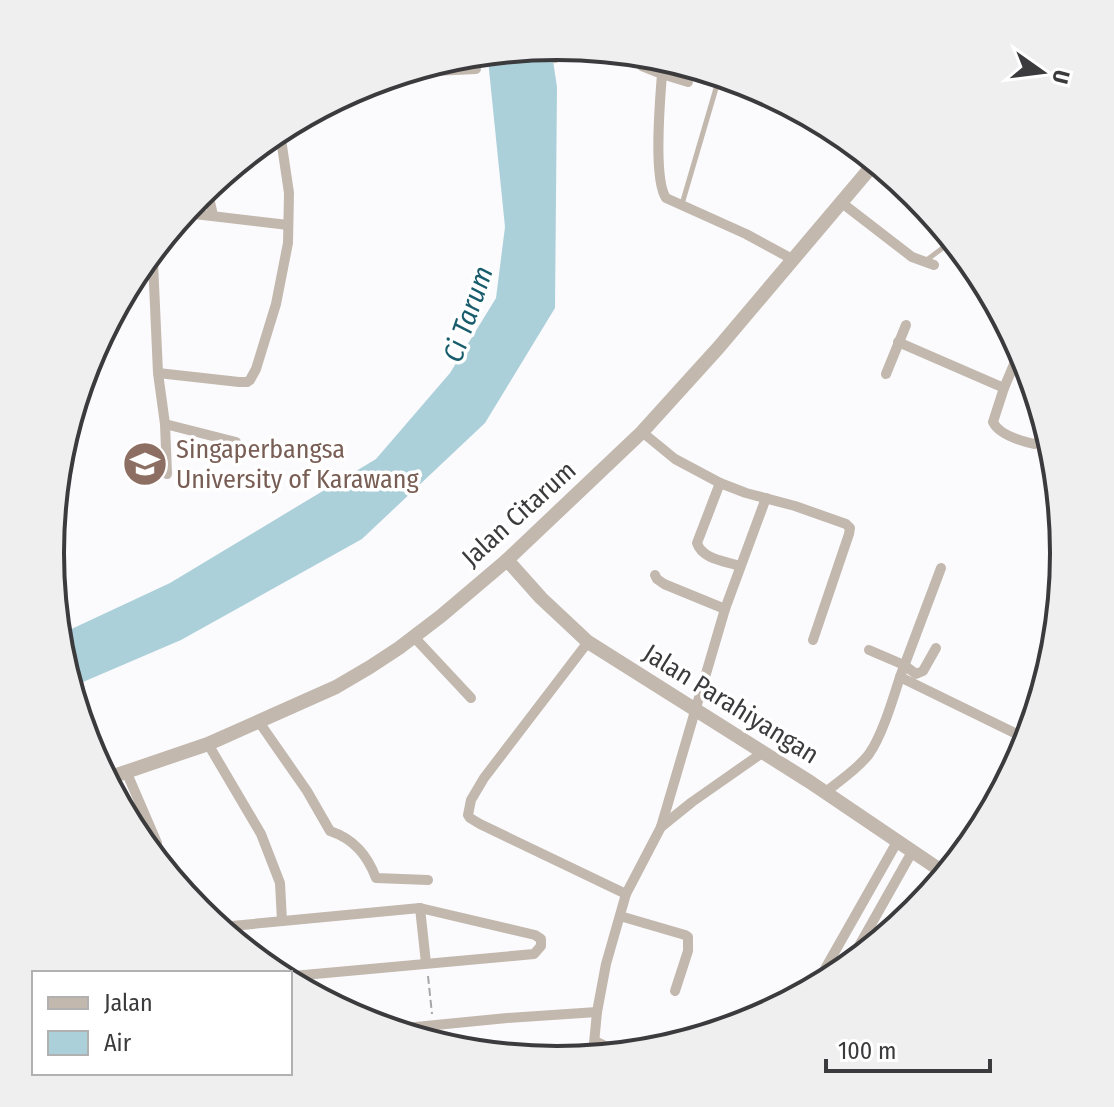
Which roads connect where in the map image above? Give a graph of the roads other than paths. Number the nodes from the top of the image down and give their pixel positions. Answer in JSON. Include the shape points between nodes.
{"nodes":[{"id":1,"x":647,"y":68,"type":"edge"},
{"id":2,"x":476,"y":69,"type":"dead end"},
{"id":3,"x":457,"y":70,"type":"edge"},
{"id":4,"x":662,"y":74,"type":"junction"},
{"id":5,"x":688,"y":82,"type":"dead end"},
{"id":6,"x":716,"y":86,"type":"edge"},
{"id":7,"x":282,"y":144,"type":"edge"},
{"id":8,"x":868,"y":171,"type":"edge"},
{"id":9,"x":210,"y":203,"type":"edge"},
{"id":10,"x":842,"y":203,"type":"junction"},
{"id":11,"x":681,"y":206,"type":"junction"},
{"id":12,"x":199,"y":214,"type":"edge"},
{"id":13,"x":213,"y":215,"type":"junction"},
{"id":14,"x":288,"y":225,"type":"junction"},
{"id":15,"x":944,"y":247,"type":"edge"},
{"id":16,"x":792,"y":259,"type":"junction"},
{"id":17,"x":929,"y":264,"type":"joint"},
{"id":18,"x":153,"y":270,"type":"edge"},
{"id":19,"x":906,"y":325,"type":"dead end"},
{"id":20,"x":898,"y":342,"type":"junction"},
{"id":21,"x":1013,"y":366,"type":"edge"},
{"id":22,"x":158,"y":373,"type":"junction"},
{"id":23,"x":886,"y":374,"type":"dead end"},
{"id":24,"x":1004,"y":388,"type":"junction"},
{"id":25,"x":165,"y":424,"type":"junction"},
{"id":26,"x":642,"y":432,"type":"junction"},
{"id":27,"x":236,"y":442,"type":"dead end"},
{"id":28,"x":1038,"y":442,"type":"edge"},
{"id":29,"x":167,"y":474,"type":"dead end"},
{"id":30,"x":720,"y":483,"type":"junction"},
{"id":31,"x":766,"y":498,"type":"junction"},
{"id":32,"x":507,"y":560,"type":"junction"},
{"id":33,"x":740,"y":566,"type":"junction"},
{"id":34,"x":941,"y":568,"type":"dead end"},
{"id":35,"x":655,"y":575,"type":"dead end"},
{"id":36,"x":725,"y":609,"type":"junction"},
{"id":37,"x":414,"y":637,"type":"junction"},
{"id":38,"x":813,"y":640,"type":"dead end"},
{"id":39,"x":588,"y":642,"type":"junction"},
{"id":40,"x":936,"y":648,"type":"dead end"},
{"id":41,"x":869,"y":650,"type":"dead end"},
{"id":42,"x":904,"y":665,"type":"junction"},
{"id":43,"x":900,"y":677,"type":"junction"},
{"id":44,"x":471,"y":698,"type":"dead end"},
{"id":45,"x":695,"y":709,"type":"junction"},
{"id":46,"x":259,"y":722,"type":"junction"},
{"id":47,"x":1016,"y":734,"type":"edge"},
{"id":48,"x":208,"y":744,"type":"junction"},
{"id":49,"x":762,"y":753,"type":"junction"},
{"id":50,"x":126,"y":771,"type":"junction"},
{"id":51,"x":116,"y":775,"type":"edge"},
{"id":52,"x":826,"y":792,"type":"junction"},
{"id":53,"x":661,"y":827,"type":"junction"},
{"id":54,"x":156,"y":842,"type":"edge"},
{"id":55,"x":897,"y":842,"type":"junction"},
{"id":56,"x":912,"y":852,"type":"junction"},
{"id":57,"x":937,"y":868,"type":"edge"},
{"id":58,"x":428,"y":880,"type":"dead end"},
{"id":59,"x":626,"y":894,"type":"junction"},
{"id":60,"x":420,"y":908,"type":"junction"},
{"id":61,"x":620,"y":916,"type":"junction"},
{"id":62,"x":282,"y":921,"type":"junction"},
{"id":63,"x":233,"y":926,"type":"edge"},
{"id":64,"x":862,"y":941,"type":"edge"},
{"id":65,"x":426,"y":963,"type":"junction"},
{"id":66,"x":826,"y":967,"type":"edge"},
{"id":67,"x":304,"y":977,"type":"edge"},
{"id":68,"x":675,"y":991,"type":"dead end"},
{"id":69,"x":597,"y":1012,"type":"junction"},
{"id":70,"x":419,"y":1027,"type":"edge"},
{"id":71,"x":595,"y":1041,"type":"junction"},
{"id":72,"x":602,"y":1045,"type":"edge"},
{"id":73,"x":594,"y":1046,"type":"edge"}],
"edges":[{"from":1,"to":4,"type":"street"},
{"from":2,"to":3,"type":"street"},
{"from":4,"to":5,"type":"street"},
{"from":4,"to":11,"type":"street","via":[[660,184],[666,198]]},
{"from":6,"to":11,"type":"lane"},
{"from":7,"to":14,"type":"street"},
{"from":8,"to":10,"type":"street","name":"Jalan Citarum"},
{"from":9,"to":13,"type":"street"},
{"from":10,"to":16,"type":"street","name":"Jalan Citarum"},
{"from":10,"to":17,"type":"street","via":[[912,257]]},
{"from":11,"to":16,"type":"street"},
{"from":12,"to":13,"type":"street"},
{"from":13,"to":14,"type":"street"},
{"from":14,"to":22,"type":"street","via":[[276,304],[250,380]]},
{"from":15,"to":17,"type":"lane"},
{"from":16,"to":26,"type":"street","name":"Jalan Citarum"},
{"from":18,"to":22,"type":"street"},
{"from":19,"to":20,"type":"street"},
{"from":20,"to":23,"type":"street"},
{"from":20,"to":24,"type":"street"},
{"from":21,"to":24,"type":"street"},
{"from":22,"to":25,"type":"street"},
{"from":24,"to":28,"type":"street","via":[[994,416],[996,428]]},
{"from":25,"to":27,"type":"street"},
{"from":25,"to":29,"type":"street"},
{"from":26,"to":30,"type":"street","via":[[675,459]]},
{"from":26,"to":32,"type":"street","name":"Jalan Citarum"},
{"from":30,"to":31,"type":"street"},
{"from":30,"to":33,"type":"street","via":[[697,543],[703,554]]},
{"from":31,"to":33,"type":"street"},
{"from":31,"to":38,"type":"street","via":[[850,528]]},
{"from":32,"to":37,"type":"street","name":"Jalan Citarum"},
{"from":32,"to":39,"type":"street","name":"Jalan Parahiyangan"},
{"from":33,"to":36,"type":"street"},
{"from":34,"to":42,"type":"street"},
{"from":35,"to":36,"type":"street","via":[[664,584]]},
{"from":36,"to":45,"type":"street"},
{"from":37,"to":44,"type":"street"},
{"from":37,"to":46,"type":"street","name":"Jalan Citarum","via":[[336,687]]},
{"from":39,"to":45,"type":"street","name":"Jalan Parahiyangan"},
{"from":39,"to":59,"type":"street","via":[[484,778],[468,815]]},
{"from":40,"to":42,"type":"street","via":[[920,673]]},
{"from":41,"to":42,"type":"street"},
{"from":42,"to":43,"type":"street"},
{"from":43,"to":47,"type":"street"},
{"from":43,"to":52,"type":"street","via":[[871,751]]},
{"from":45,"to":49,"type":"street","name":"Jalan Parahiyangan"},
{"from":45,"to":53,"type":"street"},
{"from":46,"to":48,"type":"street","name":"Jalan Citarum"},
{"from":46,"to":58,"type":"street","via":[[330,831],[358,847],[376,878]]},
{"from":48,"to":50,"type":"street","name":"Jalan Citarum"},
{"from":48,"to":62,"type":"street","via":[[265,845],[280,883]]},
{"from":49,"to":52,"type":"street","name":"Jalan Parahiyangan"},
{"from":49,"to":53,"type":"street"},
{"from":50,"to":51,"type":"street","name":"Jalan Citarum"},
{"from":50,"to":54,"type":"street"},
{"from":52,"to":55,"type":"street","name":"Jalan Parahiyangan"},
{"from":53,"to":59,"type":"street"},
{"from":55,"to":56,"type":"street","name":"Jalan Parahiyangan"},
{"from":55,"to":66,"type":"street"},
{"from":56,"to":57,"type":"street","name":"Jalan Parahiyangan"},
{"from":56,"to":64,"type":"street"},
{"from":59,"to":61,"type":"street"},
{"from":60,"to":62,"type":"street"},
{"from":60,"to":65,"type":"street"},
{"from":60,"to":65,"type":"street","via":[[534,934],[541,942],[534,954]]},
{"from":61,"to":68,"type":"street","via":[[688,937]]},
{"from":61,"to":69,"type":"street"},
{"from":62,"to":63,"type":"street"},
{"from":65,"to":67,"type":"street"},
{"from":69,"to":70,"type":"street"},
{"from":69,"to":71,"type":"street"},
{"from":71,"to":72,"type":"street"},
{"from":71,"to":73,"type":"street"}]}
